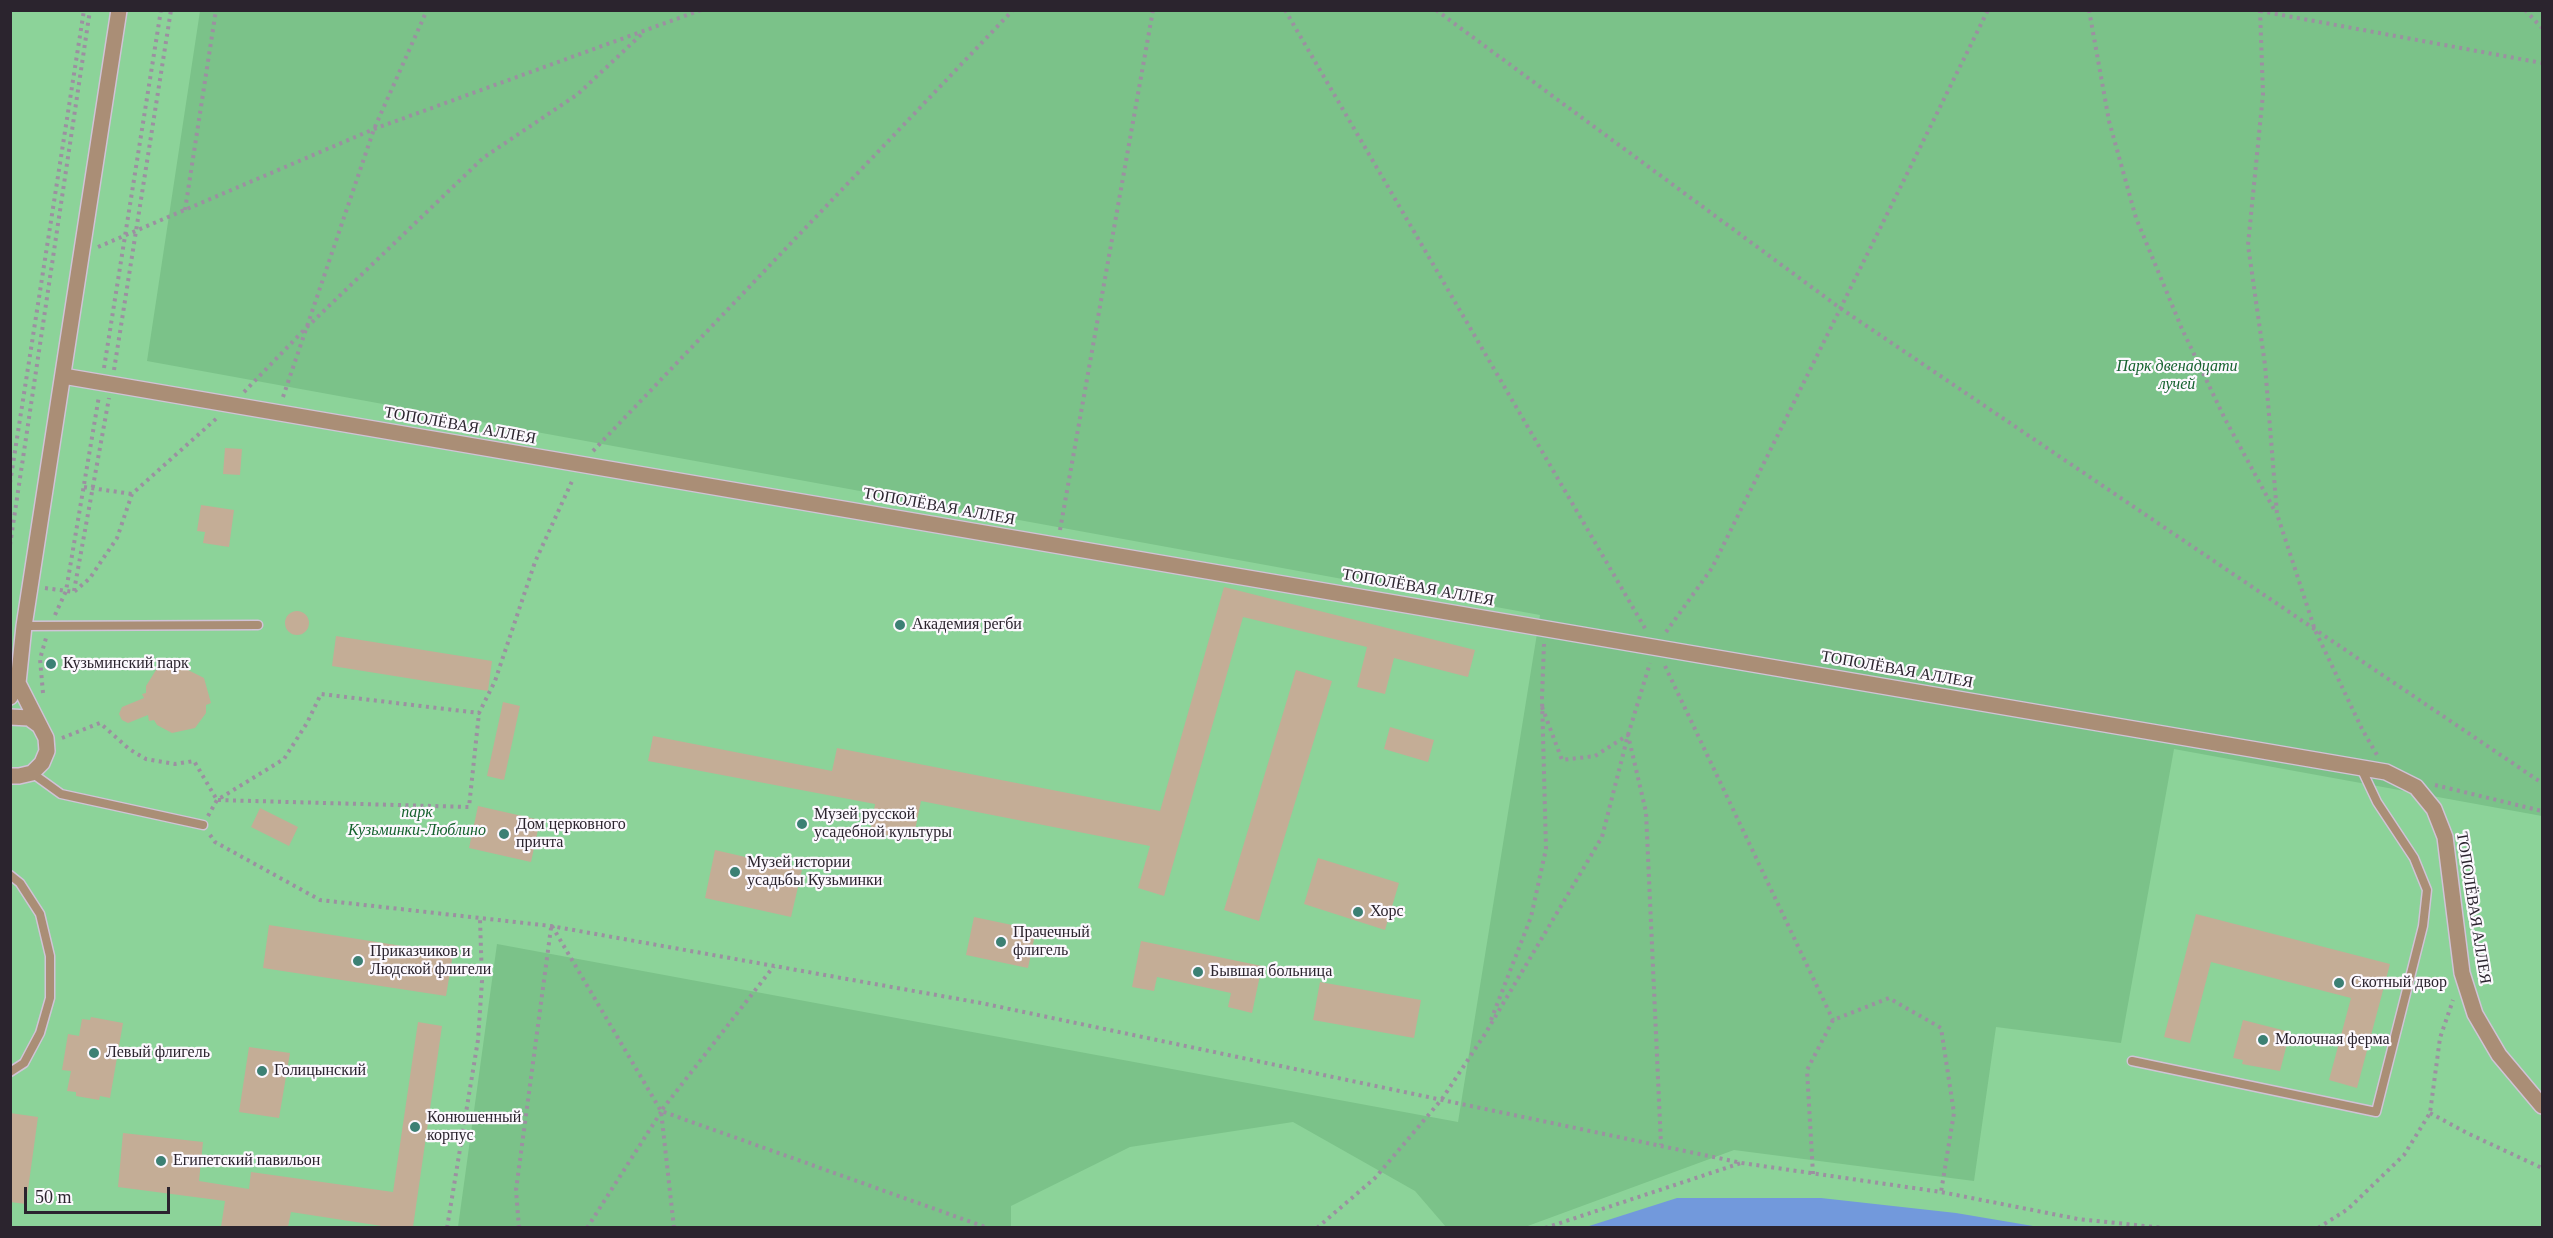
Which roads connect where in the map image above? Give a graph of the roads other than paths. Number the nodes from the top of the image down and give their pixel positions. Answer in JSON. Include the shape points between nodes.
{"nodes":[{"id":1,"x":119,"y":10,"type":"edge"},
{"id":2,"x":63,"y":376,"type":"junction"},
{"id":3,"x":258,"y":625,"type":"dead end"},
{"id":4,"x":24,"y":626,"type":"junction"},
{"id":5,"x":19,"y":675,"type":"junction"},
{"id":6,"x":10,"y":697,"type":"edge"},
{"id":7,"x":10,"y":717,"type":"edge"},
{"id":8,"x":40,"y":726,"type":"junction"},
{"id":9,"x":2361,"y":768,"type":"junction"},
{"id":10,"x":32,"y":773,"type":"junction"},
{"id":11,"x":10,"y":776,"type":"edge"},
{"id":12,"x":203,"y":825,"type":"road end"},
{"id":13,"x":10,"y":875,"type":"edge"},
{"id":14,"x":2132,"y":1061,"type":"dead end"},
{"id":15,"x":10,"y":1072,"type":"edge"},
{"id":16,"x":2542,"y":1106,"type":"edge"}],
"edges":[{"from":1,"to":2,"type":"street"},
{"from":2,"to":4,"type":"street"},
{"from":2,"to":9,"type":"street","name":"ТОПОЛЁВАЯ АЛЛЕЯ"},
{"from":3,"to":4,"type":"lane"},
{"from":4,"to":5,"type":"street"},
{"from":5,"to":6,"type":"street"},
{"from":5,"to":8,"type":"street"},
{"from":7,"to":8,"type":"street","via":[[29,718]]},
{"from":8,"to":10,"type":"street","via":[[47,751],[42,764]]},
{"from":9,"to":14,"type":"lane","via":[[2377,802],[2414,858],[2427,890],[2423,926],[2376,1112]]},
{"from":9,"to":16,"type":"street","name":"ТОПОЛЁВАЯ АЛЛЕЯ","via":[[2386,772],[2416,786],[2434,809],[2445,837],[2462,973],[2475,1014],[2499,1055]]},
{"from":10,"to":11,"type":"street"},
{"from":10,"to":12,"type":"lane","via":[[61,794]]},
{"from":13,"to":15,"type":"lane","via":[[20,883],[40,914],[50,956],[50,998],[40,1033],[24,1063]]}]}
